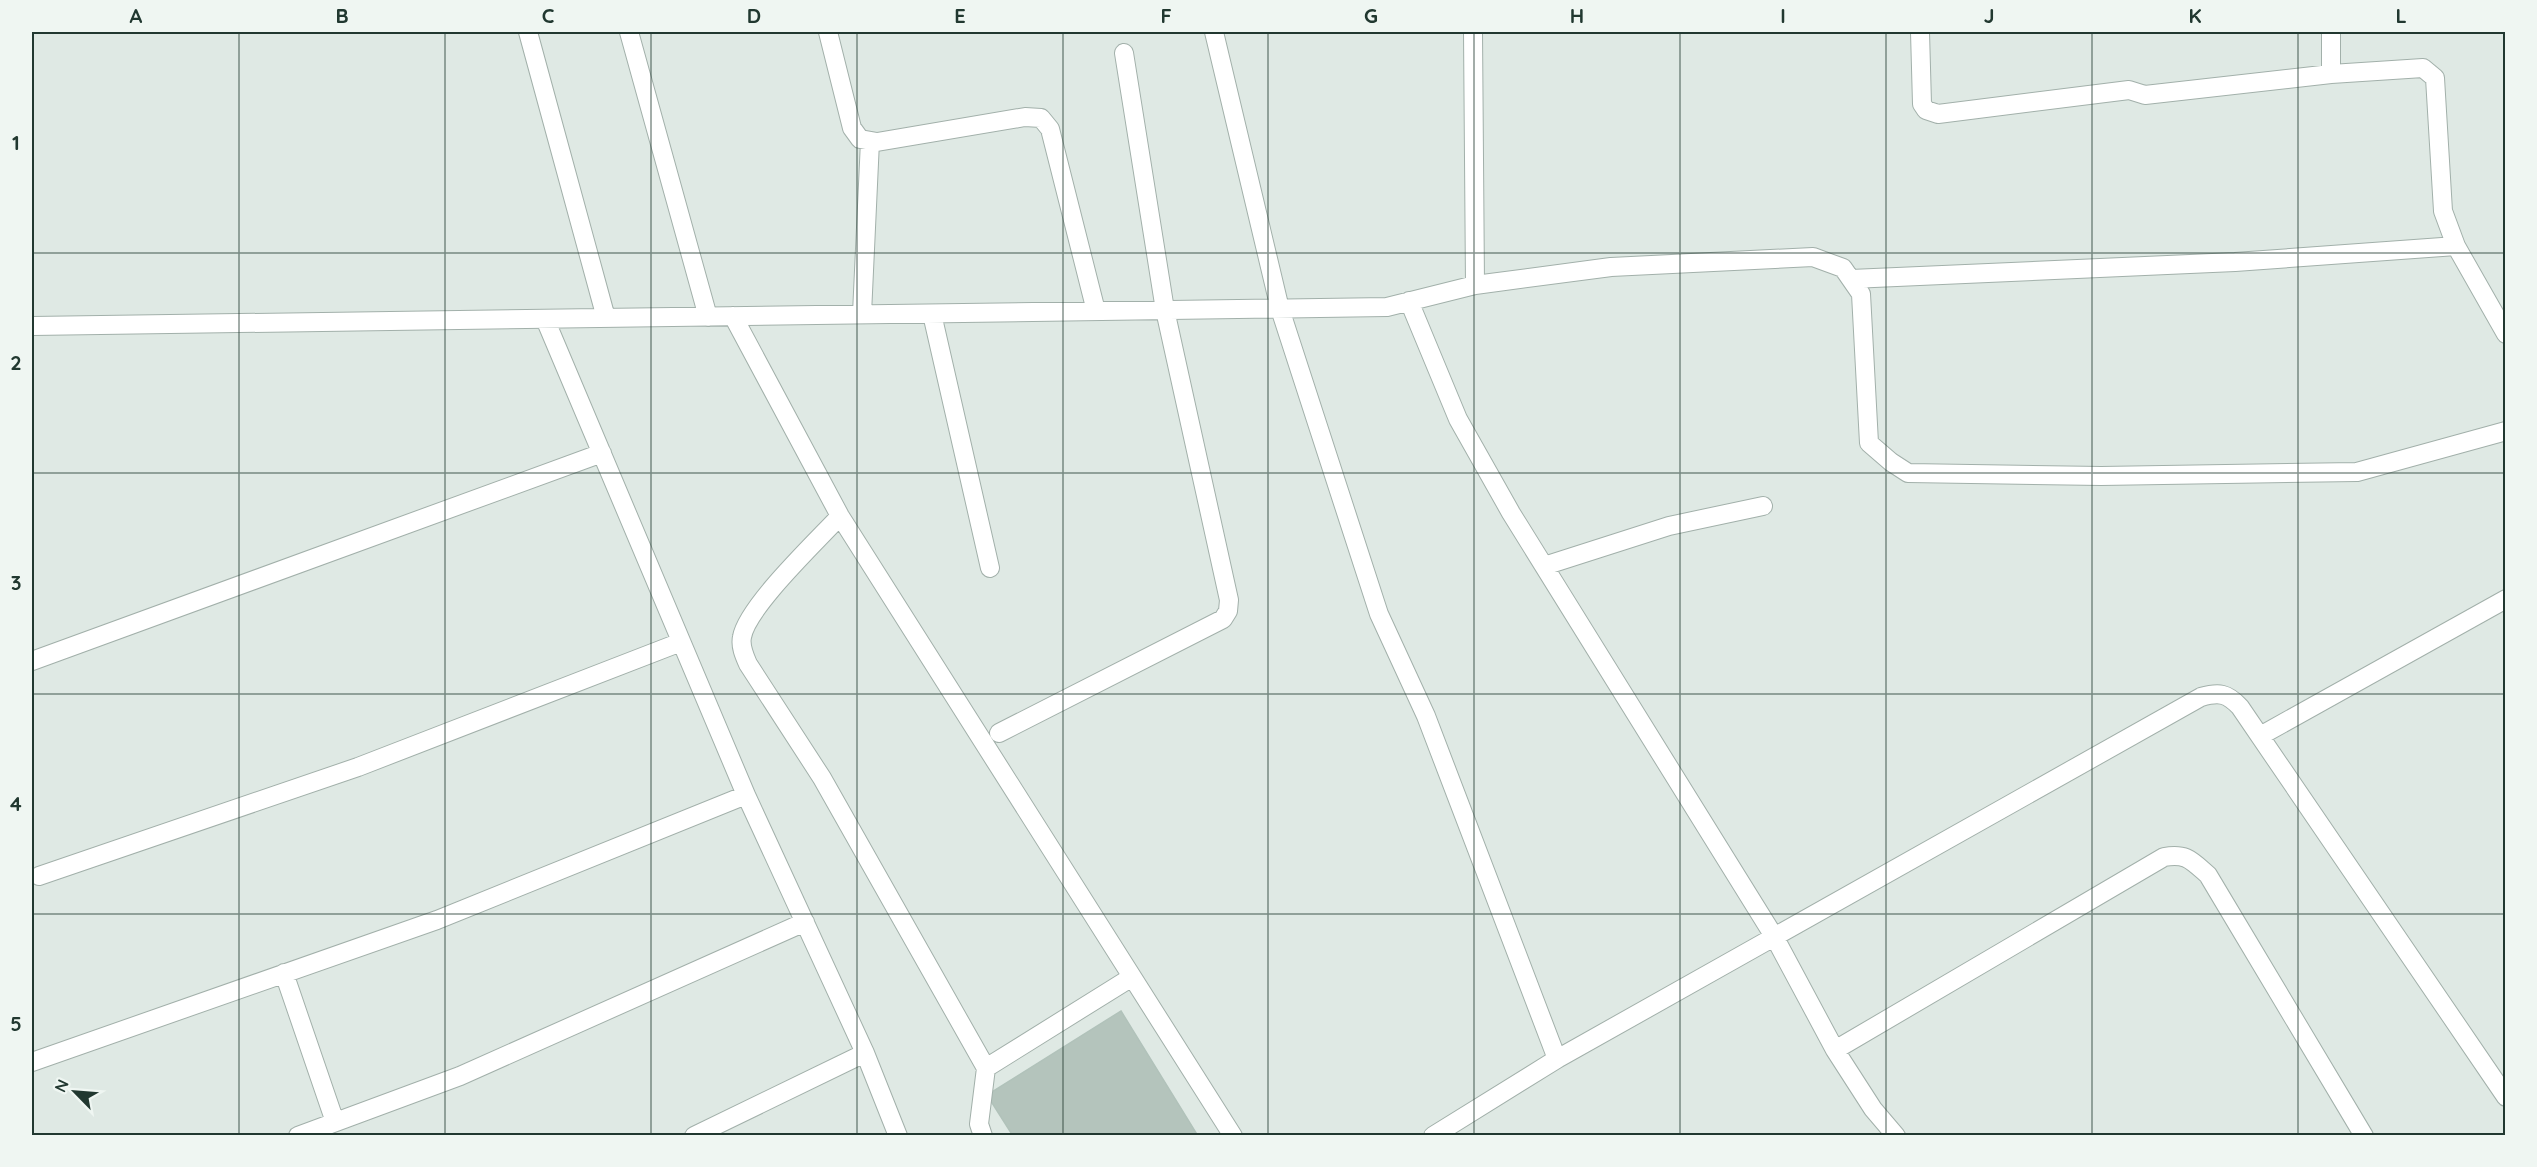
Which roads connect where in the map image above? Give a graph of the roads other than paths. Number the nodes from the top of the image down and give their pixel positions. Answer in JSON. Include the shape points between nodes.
{"nodes":[{"id":1,"x":528,"y":32,"type":"edge"},
{"id":2,"x":629,"y":32,"type":"edge"},
{"id":3,"x":828,"y":32,"type":"edge"},
{"id":4,"x":1214,"y":32,"type":"edge"},
{"id":5,"x":1473,"y":32,"type":"edge"},
{"id":6,"x":1920,"y":32,"type":"edge"},
{"id":7,"x":2331,"y":32,"type":"edge"},
{"id":8,"x":1124,"y":52,"type":"dead end"},
{"id":9,"x":2331,"y":74,"type":"junction"},
{"id":10,"x":870,"y":141,"type":"junction"},
{"id":11,"x":2456,"y":246,"type":"junction"},
{"id":12,"x":1851,"y":279,"type":"junction"},
{"id":13,"x":1475,"y":285,"type":"junction"},
{"id":14,"x":1409,"y":301,"type":"junction"},
{"id":15,"x":1280,"y":309,"type":"junction"},
{"id":16,"x":1165,"y":310,"type":"junction"},
{"id":17,"x":1096,"y":311,"type":"junction"},
{"id":18,"x":862,"y":314,"type":"junction"},
{"id":19,"x":932,"y":314,"type":"junction"},
{"id":20,"x":733,"y":316,"type":"junction"},
{"id":21,"x":708,"y":317,"type":"junction"},
{"id":22,"x":606,"y":318,"type":"junction"},
{"id":23,"x":545,"y":319,"type":"junction"},
{"id":24,"x":32,"y":326,"type":"edge"},
{"id":25,"x":2505,"y":334,"type":"edge"},
{"id":26,"x":2505,"y":431,"type":"edge"},
{"id":27,"x":602,"y":453,"type":"junction"},
{"id":28,"x":1763,"y":506,"type":"dead end"},
{"id":29,"x":840,"y":516,"type":"junction"},
{"id":30,"x":1544,"y":566,"type":"junction"},
{"id":31,"x":990,"y":568,"type":"dead end"},
{"id":32,"x":2505,"y":599,"type":"edge"},
{"id":33,"x":681,"y":642,"type":"junction"},
{"id":34,"x":32,"y":661,"type":"edge"},
{"id":35,"x":999,"y":733,"type":"dead end"},
{"id":36,"x":2259,"y":736,"type":"junction"},
{"id":37,"x":746,"y":795,"type":"junction"},
{"id":38,"x":39,"y":876,"type":"dead end"},
{"id":39,"x":805,"y":922,"type":"junction"},
{"id":40,"x":1775,"y":938,"type":"junction"},
{"id":41,"x":284,"y":973,"type":"junction"},
{"id":42,"x":1132,"y":977,"type":"junction"},
{"id":43,"x":1835,"y":1050,"type":"junction"},
{"id":44,"x":866,"y":1053,"type":"junction"},
{"id":45,"x":1557,"y":1059,"type":"junction"},
{"id":46,"x":32,"y":1062,"type":"edge"},
{"id":47,"x":986,"y":1068,"type":"junction"},
{"id":48,"x":2505,"y":1096,"type":"edge"},
{"id":49,"x":1873,"y":1109,"type":"junction"},
{"id":50,"x":335,"y":1122,"type":"junction"},
{"id":51,"x":298,"y":1136,"type":"edge"},
{"id":52,"x":694,"y":1136,"type":"edge"},
{"id":53,"x":898,"y":1136,"type":"edge"},
{"id":54,"x":983,"y":1136,"type":"edge"},
{"id":55,"x":1233,"y":1136,"type":"edge"},
{"id":56,"x":1433,"y":1136,"type":"edge"},
{"id":57,"x":1878,"y":1136,"type":"edge"},
{"id":58,"x":1896,"y":1136,"type":"edge"},
{"id":59,"x":2364,"y":1136,"type":"edge"}],
"edges":[{"from":1,"to":22,"type":"street"},
{"from":2,"to":21,"type":"street"},
{"from":3,"to":10,"type":"street","via":[[852,128],[860,139]]},
{"from":4,"to":15,"type":"street"},
{"from":5,"to":13,"type":"street"},
{"from":6,"to":9,"type":"street","via":[[1922,104],[1938,114],[2128,90],[2145,95]]},
{"from":7,"to":9,"type":"street"},
{"from":8,"to":16,"type":"street"},
{"from":9,"to":11,"type":"street","via":[[2411,67],[2423,68],[2435,78],[2443,211]]},
{"from":10,"to":17,"type":"street","via":[[1025,117],[1041,118],[1050,129]]},
{"from":10,"to":18,"type":"street"},
{"from":11,"to":12,"type":"street"},
{"from":11,"to":25,"type":"street"},
{"from":12,"to":13,"type":"street","via":[[1843,268],[1813,257],[1611,267]]},
{"from":12,"to":26,"type":"street","via":[[1861,294],[1869,442],[1908,473],[2101,476],[2357,472]]},
{"from":13,"to":14,"type":"street"},
{"from":14,"to":15,"type":"street","via":[[1387,307]]},
{"from":14,"to":30,"type":"street","via":[[1458,419]]},
{"from":15,"to":16,"type":"street"},
{"from":15,"to":45,"type":"street","via":[[1379,614],[1426,716]]},
{"from":16,"to":17,"type":"street"},
{"from":16,"to":35,"type":"street","via":[[1229,600],[1228,611],[1223,619]]},
{"from":17,"to":19,"type":"street"},
{"from":18,"to":19,"type":"street"},
{"from":18,"to":20,"type":"street"},
{"from":19,"to":31,"type":"street"},
{"from":20,"to":21,"type":"street"},
{"from":20,"to":29,"type":"street"},
{"from":21,"to":22,"type":"street"},
{"from":22,"to":23,"type":"street"},
{"from":23,"to":24,"type":"street"},
{"from":23,"to":27,"type":"street"},
{"from":27,"to":33,"type":"street"},
{"from":27,"to":34,"type":"street"},
{"from":28,"to":30,"type":"street","via":[[1669,526]]},
{"from":29,"to":42,"type":"street"},
{"from":29,"to":47,"type":"street","via":[[753,615],[742,639],[743,652],[822,778]]},
{"from":30,"to":40,"type":"street"},
{"from":32,"to":36,"type":"street"},
{"from":33,"to":37,"type":"street"},
{"from":33,"to":38,"type":"street","via":[[358,767]]},
{"from":36,"to":40,"type":"street","via":[[2231,698],[2218,692],[2201,697]]},
{"from":36,"to":48,"type":"street"},
{"from":37,"to":39,"type":"street"},
{"from":37,"to":41,"type":"street","via":[[437,920]]},
{"from":39,"to":44,"type":"street"},
{"from":39,"to":50,"type":"street","via":[[460,1076]]},
{"from":40,"to":43,"type":"street"},
{"from":40,"to":45,"type":"street"},
{"from":41,"to":46,"type":"street"},
{"from":41,"to":50,"type":"street"},
{"from":42,"to":47,"type":"street"},
{"from":42,"to":55,"type":"street"},
{"from":43,"to":49,"type":"street"},
{"from":43,"to":59,"type":"street","via":[[2163,857],[2179,855],[2208,875]]},
{"from":44,"to":52,"type":"street"},
{"from":44,"to":53,"type":"street"},
{"from":45,"to":56,"type":"street"},
{"from":47,"to":54,"type":"street","via":[[979,1124]]},
{"from":49,"to":57,"type":"street"},
{"from":49,"to":58,"type":"street"},
{"from":50,"to":51,"type":"street"}]}
